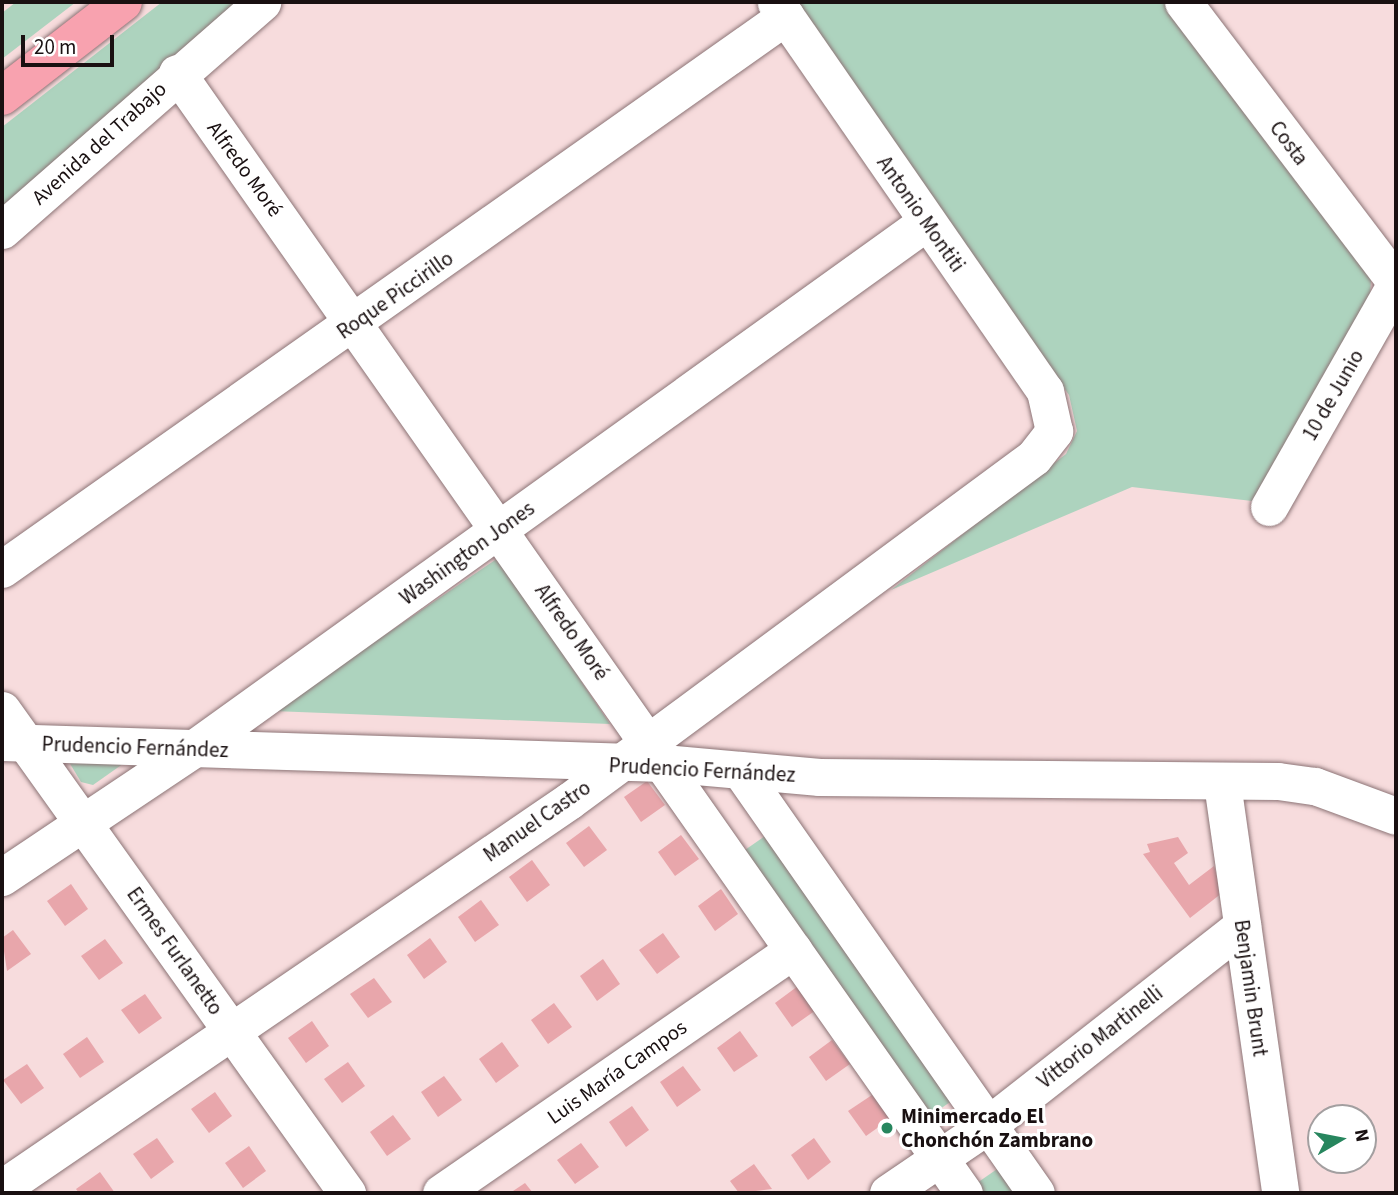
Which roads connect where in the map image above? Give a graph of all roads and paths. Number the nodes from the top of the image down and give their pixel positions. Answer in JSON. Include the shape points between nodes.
{"nodes":[{"id":1,"x":123,"y":2,"type":"edge"},
{"id":2,"x":262,"y":2,"type":"edge"},
{"id":3,"x":1188,"y":2,"type":"edge"},
{"id":4,"x":781,"y":9,"type":"edge"},
{"id":5,"x":177,"y":74,"type":"junction"},
{"id":6,"x":2,"y":96,"type":"edge"},
{"id":7,"x":926,"y":222,"type":"junction"},
{"id":8,"x":2,"y":230,"type":"edge"},
{"id":9,"x":1396,"y":283,"type":"edge"},
{"id":10,"x":356,"y":323,"type":"junction"},
{"id":11,"x":1269,"y":507,"type":"dead end"},
{"id":12,"x":500,"y":530,"type":"junction"},
{"id":13,"x":2,"y":569,"type":"edge"},
{"id":14,"x":2,"y":709,"type":"edge"},
{"id":15,"x":13,"y":742,"type":"edge"},
{"id":16,"x":193,"y":750,"type":"junction"},
{"id":17,"x":655,"y":753,"type":"junction"},
{"id":18,"x":617,"y":765,"type":"junction"},
{"id":19,"x":740,"y":770,"type":"junction"},
{"id":20,"x":1222,"y":783,"type":"junction"},
{"id":21,"x":1396,"y":816,"type":"edge"},
{"id":22,"x":83,"y":821,"type":"junction"},
{"id":23,"x":2,"y":877,"type":"edge"},
{"id":24,"x":1242,"y":926,"type":"junction"},
{"id":25,"x":793,"y":950,"type":"junction"},
{"id":26,"x":230,"y":1029,"type":"junction"},
{"id":27,"x":988,"y":1125,"type":"junction"},
{"id":28,"x":939,"y":1158,"type":"junction"},
{"id":29,"x":2,"y":1188,"type":"edge"},
{"id":30,"x":347,"y":1193,"type":"edge"},
{"id":31,"x":441,"y":1193,"type":"edge"},
{"id":32,"x":888,"y":1193,"type":"edge"},
{"id":33,"x":964,"y":1193,"type":"edge"},
{"id":34,"x":1037,"y":1193,"type":"edge"},
{"id":35,"x":1280,"y":1193,"type":"edge"}],
"edges":[{"from":1,"to":6,"type":"main road"},
{"from":2,"to":5,"type":"street","name":"Avenida del Trabajo"},
{"from":3,"to":9,"type":"street","name":"Costa"},
{"from":4,"to":7,"type":"street","name":"Antonio Montiti"},
{"from":4,"to":10,"type":"street","name":"Roque Piccirillo"},
{"from":5,"to":8,"type":"street","name":"Avenida del Trabajo"},
{"from":5,"to":10,"type":"street","name":"Alfredo Moré"},
{"from":7,"to":12,"type":"street","name":"Washington Jones"},
{"from":7,"to":17,"type":"street","name":"Antonio Montiti","via":[[1045,391],[1054,431],[1034,457]]},
{"from":9,"to":11,"type":"street","name":"10 de Junio"},
{"from":10,"to":12,"type":"street","name":"Alfredo Moré"},
{"from":10,"to":13,"type":"street","name":"Roque Piccirillo"},
{"from":12,"to":16,"type":"street","name":"Washington Jones"},
{"from":12,"to":17,"type":"street","name":"Alfredo Moré"},
{"from":14,"to":15,"type":"street","name":"Ermes Furlanetto"},
{"from":15,"to":16,"type":"street","name":"Prudencio Fernández"},
{"from":15,"to":22,"type":"street","name":"Ermes Furlanetto"},
{"from":16,"to":18,"type":"street","name":"Prudencio Fernández"},
{"from":16,"to":22,"type":"street","name":"Washington Jones"},
{"from":17,"to":18,"type":"street","name":"Prudencio Fernández"},
{"from":17,"to":19,"type":"street","name":"Prudencio Fernández"},
{"from":17,"to":25,"type":"street","name":"Alfredo Moré"},
{"from":18,"to":26,"type":"street","name":"Manuel Castro"},
{"from":19,"to":20,"type":"street","name":"Prudencio Fernández","via":[[819,777]]},
{"from":19,"to":27,"type":"street"},
{"from":20,"to":21,"type":"street","name":"Prudencio Fernández","via":[[1315,786]]},
{"from":20,"to":24,"type":"street","name":"Benjamin Brunt"},
{"from":22,"to":23,"type":"street","name":"Washington Jones"},
{"from":22,"to":26,"type":"street","name":"Ermes Furlanetto"},
{"from":24,"to":27,"type":"street","name":"Vittorio Martinelli"},
{"from":24,"to":35,"type":"street","name":"Benjamin Brunt"},
{"from":25,"to":28,"type":"street","name":"Alfredo Moré"},
{"from":25,"to":31,"type":"street","name":"Luis María Campos"},
{"from":26,"to":29,"type":"street","name":"Manuel Castro"},
{"from":26,"to":30,"type":"street","name":"Ermes Furlanetto"},
{"from":27,"to":28,"type":"street","name":"Vittorio Martinelli"},
{"from":27,"to":34,"type":"street"},
{"from":28,"to":32,"type":"street","name":"Vittorio Martinelli"},
{"from":28,"to":33,"type":"street","name":"Alfredo Moré"}]}
